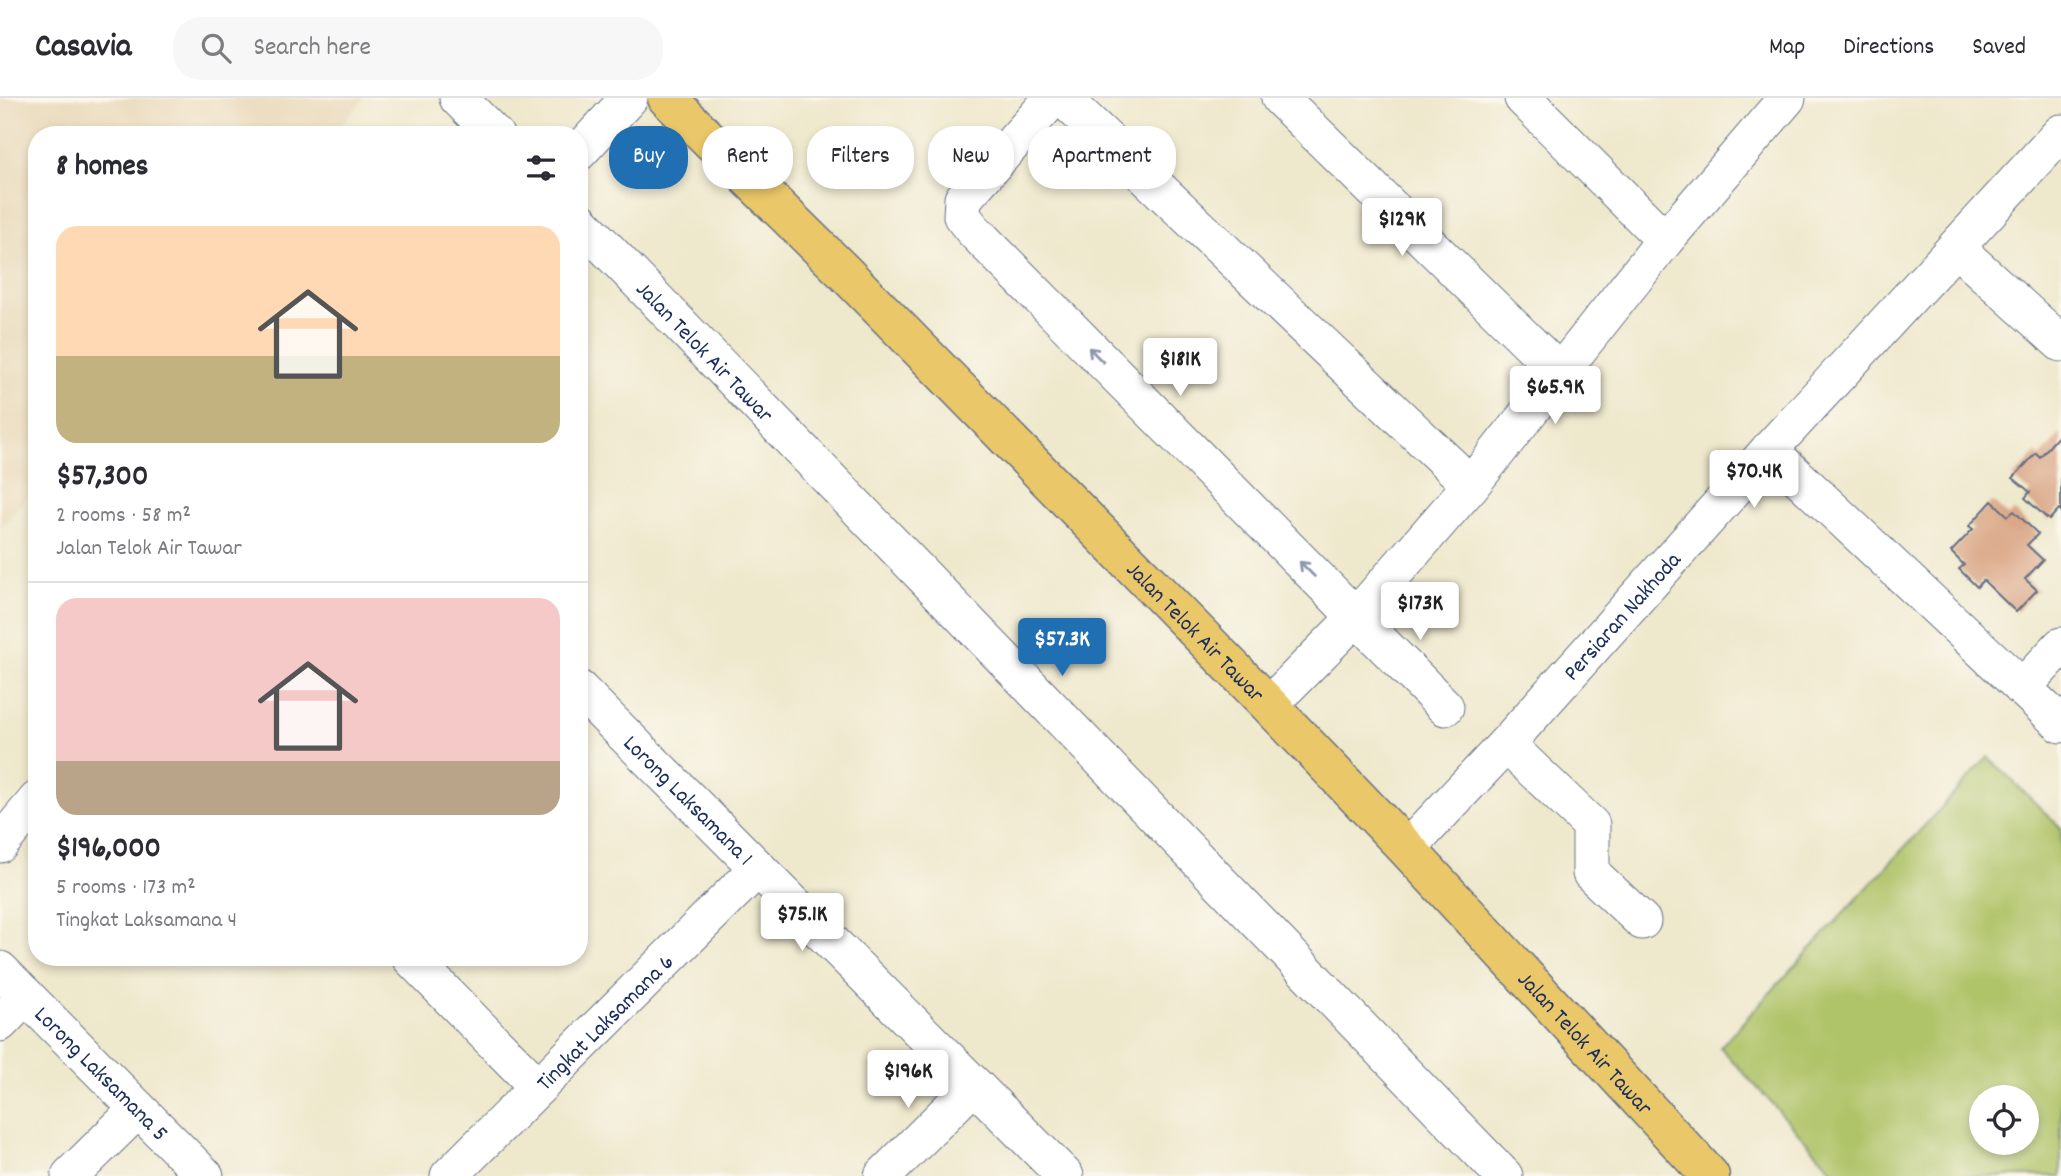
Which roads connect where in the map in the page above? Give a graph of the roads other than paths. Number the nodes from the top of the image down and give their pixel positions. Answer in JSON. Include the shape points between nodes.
{"nodes":[{"id":1,"x":458,"y":98,"type":"edge"},
{"id":2,"x":629,"y":98,"type":"edge"},
{"id":3,"x":667,"y":98,"type":"edge"},
{"id":4,"x":1053,"y":98,"type":"edge"},
{"id":5,"x":1063,"y":98,"type":"edge"},
{"id":6,"x":1787,"y":98,"type":"edge"},
{"id":7,"x":1283,"y":99,"type":"edge"},
{"id":8,"x":1528,"y":100,"type":"edge"},
{"id":9,"x":486,"y":126,"type":"edge"},
{"id":10,"x":2061,"y":133,"type":"edge"},
{"id":11,"x":588,"y":142,"type":"edge"},
{"id":12,"x":588,"y":229,"type":"edge"},
{"id":13,"x":1665,"y":240,"type":"junction"},
{"id":14,"x":1956,"y":248,"type":"junction"},
{"id":15,"x":2061,"y":343,"type":"edge"},
{"id":16,"x":1560,"y":373,"type":"junction"},
{"id":17,"x":1769,"y":450,"type":"junction"},
{"id":18,"x":1471,"y":485,"type":"junction"},
{"id":19,"x":1355,"y":618,"type":"junction"},
{"id":20,"x":2061,"y":646,"type":"edge"},
{"id":21,"x":2022,"y":688,"type":"junction"},
{"id":22,"x":588,"y":698,"type":"edge"},
{"id":23,"x":1269,"y":705,"type":"junction"},
{"id":24,"x":1445,"y":707,"type":"dead end"},
{"id":25,"x":2061,"y":724,"type":"edge"},
{"id":26,"x":1506,"y":744,"type":"junction"},
{"id":27,"x":28,"y":811,"type":"edge"},
{"id":28,"x":0,"y":844,"type":"edge"},
{"id":29,"x":1407,"y":849,"type":"junction"},
{"id":30,"x":758,"y":868,"type":"junction"},
{"id":31,"x":1642,"y":921,"type":"dead end"},
{"id":32,"x":419,"y":966,"type":"edge"},
{"id":33,"x":0,"y":970,"type":"edge"},
{"id":34,"x":26,"y":996,"type":"junction"},
{"id":35,"x":0,"y":1023,"type":"edge"},
{"id":36,"x":974,"y":1085,"type":"junction"},
{"id":37,"x":538,"y":1087,"type":"junction"},
{"id":38,"x":138,"y":1109,"type":"junction"},
{"id":39,"x":70,"y":1176,"type":"edge"},
{"id":40,"x":205,"y":1176,"type":"edge"},
{"id":41,"x":449,"y":1176,"type":"edge"},
{"id":42,"x":883,"y":1176,"type":"edge"},
{"id":43,"x":1065,"y":1176,"type":"edge"},
{"id":44,"x":1504,"y":1176,"type":"edge"},
{"id":45,"x":1710,"y":1176,"type":"edge"}],
"edges":[{"from":1,"to":9,"type":"street"},
{"from":2,"to":11,"type":"street"},
{"from":3,"to":23,"type":"main road","name":"Jalan Telok Air Tawar"},
{"from":19,"to":4,"type":"street","one_way":true,"via":[[962,216],[963,199]]},
{"from":5,"to":18,"type":"street"},
{"from":6,"to":13,"type":"street"},
{"from":7,"to":16,"type":"street"},
{"from":8,"to":13,"type":"street"},
{"from":10,"to":14,"type":"street","name":"Persiaran Nakhoda"},
{"from":12,"to":44,"type":"street","name":"Jalan Telok Air Tawar"},
{"from":13,"to":16,"type":"street"},
{"from":14,"to":15,"type":"street"},
{"from":14,"to":17,"type":"street","name":"Persiaran Nakhoda"},
{"from":16,"to":18,"type":"street"},
{"from":17,"to":21,"type":"street"},
{"from":17,"to":26,"type":"street","name":"Persiaran Nakhoda"},
{"from":18,"to":19,"type":"street"},
{"from":19,"to":23,"type":"street"},
{"from":19,"to":24,"type":"street"},
{"from":20,"to":21,"type":"street"},
{"from":21,"to":25,"type":"street"},
{"from":22,"to":30,"type":"street","name":"Lorong Laksamana 1"},
{"from":23,"to":29,"type":"main road","name":"Jalan Telok Air Tawar"},
{"from":26,"to":29,"type":"street","name":"Persiaran Nakhoda"},
{"from":26,"to":31,"type":"street","via":[[1591,825],[1591,873]]},
{"from":27,"to":28,"type":"street"},
{"from":29,"to":45,"type":"main road","name":"Jalan Telok Air Tawar"},
{"from":30,"to":36,"type":"street","name":"Lorong Laksamana 1"},
{"from":30,"to":37,"type":"street","name":"Tingkat Laksamana 6"},
{"from":32,"to":37,"type":"street"},
{"from":33,"to":34,"type":"street","name":"Lorong Laksamana 5"},
{"from":34,"to":35,"type":"street"},
{"from":34,"to":38,"type":"street","name":"Lorong Laksamana 5"},
{"from":36,"to":42,"type":"street"},
{"from":36,"to":43,"type":"street","name":"Lorong Laksamana 1"},
{"from":37,"to":41,"type":"street","name":"Tingkat Laksamana 6"},
{"from":38,"to":39,"type":"street"},
{"from":38,"to":40,"type":"street","name":"Lorong Laksamana 5"}]}
